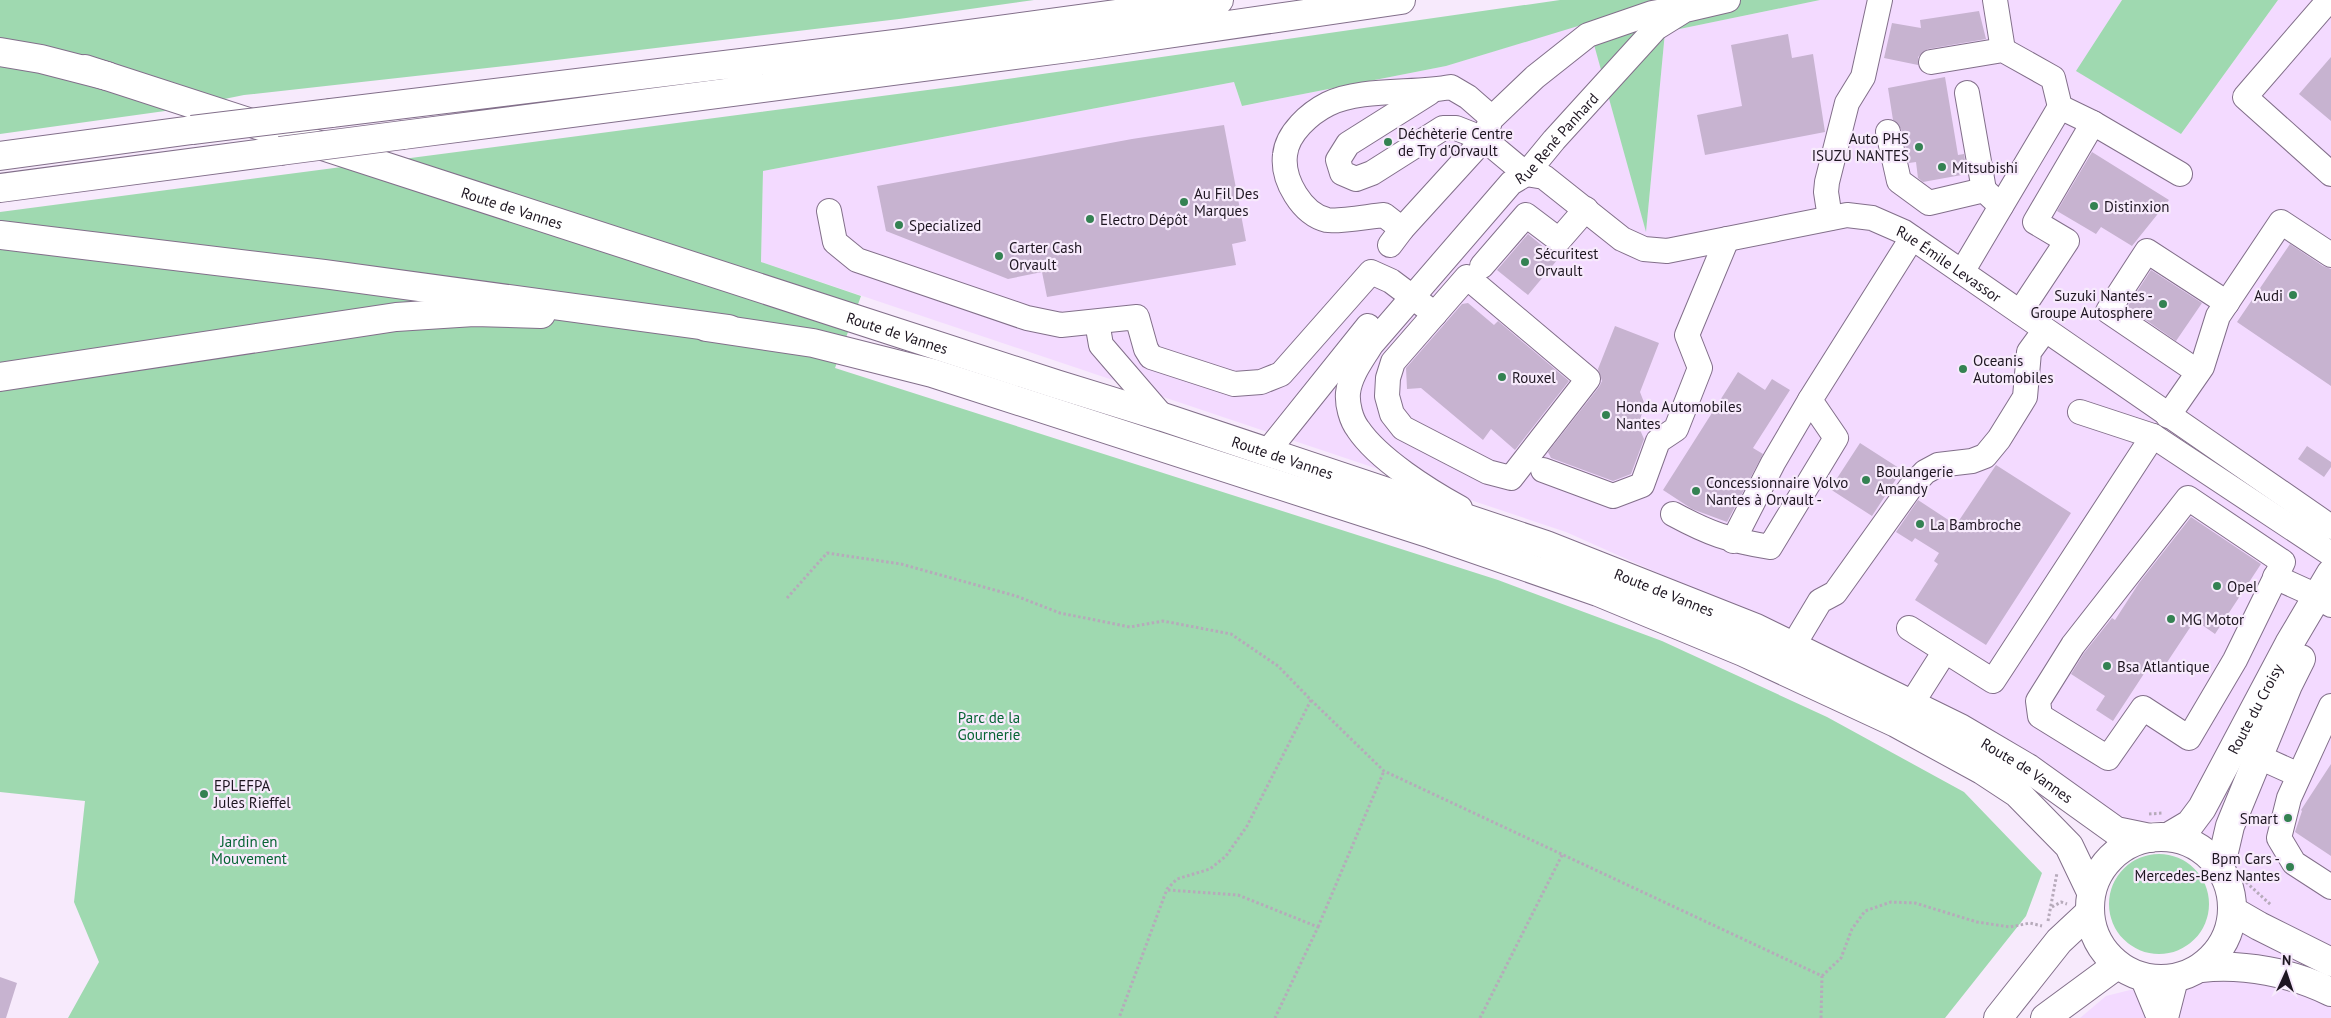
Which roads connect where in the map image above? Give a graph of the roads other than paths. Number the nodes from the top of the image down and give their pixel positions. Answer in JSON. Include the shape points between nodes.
{"nodes":[{"id":1,"x":1219,"y":0,"type":"edge"},
{"id":2,"x":1401,"y":0,"type":"edge"},
{"id":3,"x":1728,"y":0,"type":"edge"},
{"id":4,"x":1880,"y":0,"type":"edge"},
{"id":5,"x":1994,"y":0,"type":"edge"},
{"id":6,"x":2329,"y":0,"type":"edge"},
{"id":7,"x":1685,"y":10,"type":"junction"},
{"id":8,"x":0,"y":40,"type":"edge"},
{"id":9,"x":2003,"y":50,"type":"junction"},
{"id":10,"x":0,"y":52,"type":"edge"},
{"id":11,"x":1931,"y":62,"type":"dead end"},
{"id":12,"x":107,"y":76,"type":"junction"},
{"id":13,"x":1432,"y":90,"type":"junction"},
{"id":14,"x":1967,"y":92,"type":"dead end"},
{"id":15,"x":2060,"y":106,"type":"junction"},
{"id":16,"x":2093,"y":123,"type":"junction"},
{"id":17,"x":1488,"y":128,"type":"junction"},
{"id":18,"x":1888,"y":132,"type":"dead end"},
{"id":19,"x":0,"y":156,"type":"edge"},
{"id":20,"x":1526,"y":174,"type":"junction"},
{"id":21,"x":2180,"y":174,"type":"dead end"},
{"id":22,"x":2331,"y":174,"type":"edge"},
{"id":23,"x":0,"y":188,"type":"edge"},
{"id":24,"x":1984,"y":190,"type":"junction"},
{"id":25,"x":2001,"y":206,"type":"junction"},
{"id":26,"x":1586,"y":209,"type":"junction"},
{"id":27,"x":829,"y":211,"type":"dead end"},
{"id":28,"x":1830,"y":218,"type":"junction"},
{"id":29,"x":0,"y":235,"type":"edge"},
{"id":30,"x":1912,"y":238,"type":"junction"},
{"id":31,"x":1726,"y":239,"type":"junction"},
{"id":32,"x":2331,"y":255,"type":"edge"},
{"id":33,"x":1482,"y":266,"type":"dead end"},
{"id":34,"x":1962,"y":272,"type":"junction"},
{"id":35,"x":1401,"y":288,"type":"junction"},
{"id":36,"x":2227,"y":303,"type":"junction"},
{"id":37,"x":2020,"y":312,"type":"junction"},
{"id":38,"x":1435,"y":314,"type":"junction"},
{"id":39,"x":1097,"y":322,"type":"junction"},
{"id":40,"x":729,"y":329,"type":"junction"},
{"id":41,"x":2046,"y":330,"type":"junction"},
{"id":42,"x":2198,"y":372,"type":"junction"},
{"id":43,"x":0,"y":377,"type":"edge"},
{"id":44,"x":1810,"y":400,"type":"junction"},
{"id":45,"x":2080,"y":412,"type":"dead end"},
{"id":46,"x":2164,"y":414,"type":"junction"},
{"id":47,"x":1163,"y":417,"type":"junction"},
{"id":48,"x":2149,"y":435,"type":"junction"},
{"id":49,"x":1267,"y":452,"type":"junction"},
{"id":50,"x":1543,"y":470,"type":"dead end"},
{"id":51,"x":1673,"y":514,"type":"dead end"},
{"id":52,"x":2331,"y":527,"type":"edge"},
{"id":53,"x":1501,"y":530,"type":"junction"},
{"id":54,"x":1733,"y":541,"type":"junction"},
{"id":55,"x":2331,"y":554,"type":"edge"},
{"id":56,"x":2331,"y":573,"type":"edge"},
{"id":57,"x":2276,"y":578,"type":"junction"},
{"id":58,"x":2326,"y":603,"type":"edge"},
{"id":59,"x":1909,"y":628,"type":"dead end"},
{"id":60,"x":1794,"y":646,"type":"junction"},
{"id":61,"x":1945,"y":651,"type":"junction"},
{"id":62,"x":1912,"y":703,"type":"junction"},
{"id":63,"x":2331,"y":706,"type":"edge"},
{"id":64,"x":2259,"y":757,"type":"junction"},
{"id":65,"x":2299,"y":775,"type":"junction"},
{"id":66,"x":2159,"y":825,"type":"junction"},
{"id":67,"x":2220,"y":869,"type":"junction"},
{"id":68,"x":2331,"y":887,"type":"edge"},
{"id":69,"x":2090,"y":902,"type":"junction"},
{"id":70,"x":2233,"y":910,"type":"junction"},
{"id":71,"x":2331,"y":962,"type":"edge"},
{"id":72,"x":2117,"y":965,"type":"junction"},
{"id":73,"x":2201,"y":968,"type":"junction"},
{"id":74,"x":2142,"y":977,"type":"junction"},
{"id":75,"x":2176,"y":978,"type":"junction"},
{"id":76,"x":2331,"y":992,"type":"edge"},
{"id":77,"x":1998,"y":1018,"type":"edge"},
{"id":78,"x":2045,"y":1018,"type":"edge"},
{"id":79,"x":2159,"y":1018,"type":"edge"},
{"id":80,"x":2166,"y":1018,"type":"edge"}],
"edges":[{"from":1,"to":19,"type":"main road","bridge":true,"via":[[903,43]]},
{"from":2,"to":23,"type":"main road","bridge":true,"via":[[1084,46]]},
{"from":3,"to":7,"type":"street","name":"Rue René Panhard"},
{"from":4,"to":28,"type":"street","via":[[1864,77],[1847,103],[1827,182]]},
{"from":5,"to":9,"type":"street"},
{"from":6,"to":22,"type":"street","via":[[2245,97]]},
{"from":7,"to":17,"type":"street","name":"Rue René Panhard","via":[[1659,12],[1588,35],[1535,77]]},
{"from":7,"to":20,"type":"street","name":"Rue René Panhard","via":[[1656,28]]},
{"from":8,"to":12,"type":"main road"},
{"from":9,"to":11,"type":"street"},
{"from":9,"to":15,"type":"street","via":[[2053,78]]},
{"from":10,"to":12,"type":"main road"},
{"from":12,"to":47,"type":"main road","name":"Route de Vannes"},
{"from":13,"to":17,"type":"street","via":[[1451,87],[1468,97]]},
{"from":13,"to":17,"type":"street","via":[[1348,144],[1338,160],[1342,172],[1356,178],[1372,173],[1443,128]]},
{"from":13,"to":17,"type":"street","name":"Rue René Panhard","via":[[1352,96],[1328,104],[1308,118],[1293,133],[1284,154],[1297,200],[1328,220],[1384,215],[1396,237]]},
{"from":14,"to":24,"type":"street"},
{"from":15,"to":16,"type":"street"},
{"from":15,"to":25,"type":"street"},
{"from":16,"to":21,"type":"street"},
{"from":16,"to":37,"type":"street","via":[[2035,222],[2067,241]]},
{"from":17,"to":20,"type":"street"},
{"from":18,"to":24,"type":"street","via":[[1899,181],[1929,203]]},
{"from":20,"to":26,"type":"street","name":"Rue Émile Levassor","via":[[1544,177]]},
{"from":20,"to":35,"type":"street","name":"Rue René Panhard","via":[[1511,183],[1433,273]]},
{"from":24,"to":25,"type":"street"},
{"from":25,"to":34,"type":"street"},
{"from":26,"to":31,"type":"street","name":"Rue Émile Levassor","via":[[1622,239],[1644,248],[1667,251]]},
{"from":26,"to":33,"type":"street","via":[[1559,240],[1526,215]]},
{"from":27,"to":39,"type":"street","via":[[835,242],[857,260],[1027,318],[1061,325]]},
{"from":28,"to":30,"type":"street","name":"Rue Émile Levassor","via":[[1847,215],[1872,218]]},
{"from":28,"to":31,"type":"street","name":"Rue Émile Levassor"},
{"from":29,"to":40,"type":"main road","via":[[334,275]]},
{"from":30,"to":34,"type":"street","name":"Rue Émile Levassor"},
{"from":30,"to":44,"type":"street"},
{"from":31,"to":50,"type":"street","via":[[1687,335],[1700,368],[1676,429],[1658,441],[1642,485],[1613,496]]},
{"from":32,"to":36,"type":"street","via":[[2281,222]]},
{"from":34,"to":37,"type":"street","name":"Rue Émile Levassor"},
{"from":35,"to":38,"type":"street"},
{"from":35,"to":39,"type":"street","via":[[1372,272],[1281,374],[1245,385],[1151,357],[1137,317]]},
{"from":35,"to":49,"type":"street","name":"Rue René Panhard"},
{"from":35,"to":53,"type":"street","name":"Rue René Panhard","via":[[1355,370],[1348,393],[1357,429],[1374,447],[1430,492]]},
{"from":36,"to":42,"type":"street","via":[[2218,316]]},
{"from":36,"to":42,"type":"street","via":[[2147,251],[2108,311]]},
{"from":37,"to":41,"type":"street","name":"Rue Émile Levassor"},
{"from":38,"to":38,"type":"street","via":[[1393,362],[1387,396],[1392,414],[1403,428],[1488,472],[1511,478],[1588,378],[1467,277]]},
{"from":39,"to":47,"type":"street","via":[[1101,345]]},
{"from":40,"to":43,"type":"main road","via":[[529,313],[441,313],[332,325]]},
{"from":40,"to":69,"type":"main road","name":"Route de Vannes","via":[[812,343],[950,379],[1152,442],[1537,570],[1716,641],[1896,723],[2003,784],[2068,846]]},
{"from":41,"to":46,"type":"street","name":"Rue Émile Levassor"},
{"from":41,"to":60,"type":"street","via":[[2029,352],[2025,397],[1990,450],[1985,456],[1972,461],[1938,465],[1925,472],[1835,593],[1820,601]]},
{"from":42,"to":46,"type":"street"},
{"from":44,"to":54,"type":"street"},
{"from":44,"to":54,"type":"street","via":[[1836,438],[1770,547]]},
{"from":45,"to":48,"type":"street"},
{"from":46,"to":48,"type":"street"},
{"from":46,"to":52,"type":"street","name":"Rue Émile Levassor"},
{"from":47,"to":49,"type":"main road","name":"Route de Vannes"},
{"from":48,"to":55,"type":"street"},
{"from":48,"to":61,"type":"street","via":[[1993,681]]},
{"from":49,"to":53,"type":"main road","name":"Route de Vannes"},
{"from":51,"to":54,"type":"street"},
{"from":53,"to":60,"type":"main road","name":"Route de Vannes","via":[[1608,568]]},
{"from":56,"to":58,"type":"main road","name":"Route du Croisy"},
{"from":57,"to":57,"type":"street","via":[[2283,562],[2188,498],[2073,645],[2038,701],[2040,716],[2108,758],[2143,708],[2188,738],[2235,660]]},
{"from":57,"to":58,"type":"street"},
{"from":58,"to":64,"type":"main road","name":"Route du Croisy"},
{"from":58,"to":66,"type":"main road","name":"Route du Croisy","via":[[2288,644],[2202,808],[2190,824]]},
{"from":59,"to":61,"type":"street"},
{"from":60,"to":62,"type":"main road","name":"Route de Vannes"},
{"from":61,"to":62,"type":"street"},
{"from":62,"to":66,"type":"main road","name":"Route de Vannes","via":[[2028,768],[2116,831]]},
{"from":63,"to":65,"type":"street"},
{"from":64,"to":65,"type":"street"},
{"from":64,"to":67,"type":"main road","name":"Route du Croisy","via":[[2230,826]]},
{"from":65,"to":68,"type":"street","via":[[2289,798],[2279,838],[2294,863]]},
{"from":66,"to":67,"type":"main road","via":[[2202,849]]},
{"from":66,"to":69,"type":"main road","via":[[2112,856],[2099,873]]},
{"from":67,"to":70,"type":"main road","via":[[2231,893]]},
{"from":69,"to":72,"type":"main road","via":[[2094,932],[2103,950]]},
{"from":69,"to":77,"type":"main road"},
{"from":70,"to":71,"type":"main road"},
{"from":70,"to":73,"type":"main road","via":[[2229,933],[2218,953]]},
{"from":72,"to":74,"type":"main road"},
{"from":72,"to":78,"type":"main road"},
{"from":73,"to":75,"type":"main road"},
{"from":73,"to":76,"type":"main road","via":[[2247,968],[2282,974]]},
{"from":74,"to":75,"type":"main road","via":[[2158,980]]},
{"from":74,"to":79,"type":"street"},
{"from":75,"to":80,"type":"street"}]}
